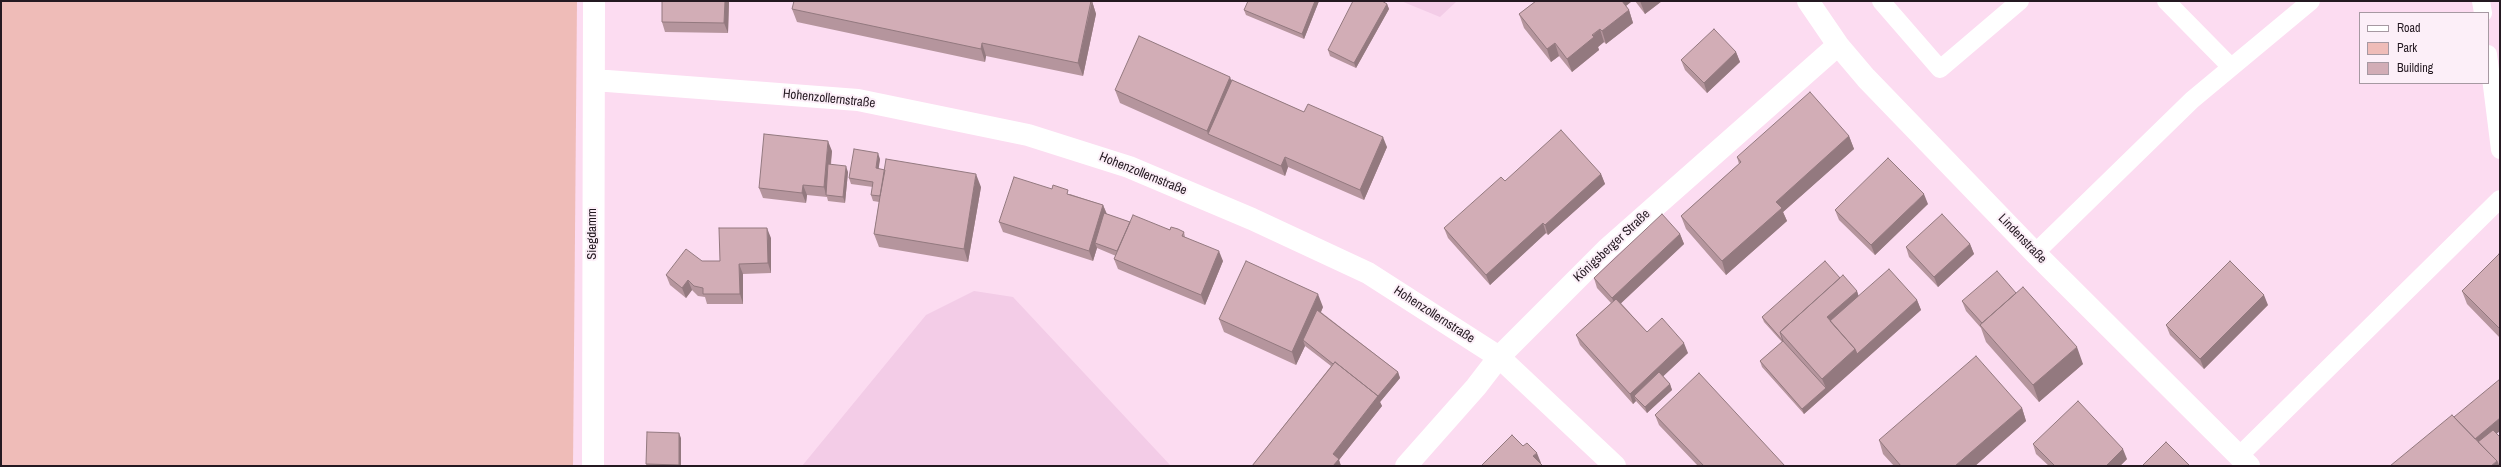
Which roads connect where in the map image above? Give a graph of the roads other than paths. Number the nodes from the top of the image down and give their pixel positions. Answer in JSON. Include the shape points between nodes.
{"nodes":[{"id":1,"x":594,"y":1,"type":"edge"},
{"id":2,"x":1808,"y":1,"type":"edge"},
{"id":3,"x":1881,"y":1,"type":"edge"},
{"id":4,"x":2020,"y":1,"type":"edge"},
{"id":5,"x":2166,"y":1,"type":"edge"},
{"id":6,"x":2311,"y":1,"type":"edge"},
{"id":7,"x":2481,"y":1,"type":"edge"},
{"id":8,"x":2483,"y":12,"type":"edge"},
{"id":9,"x":1838,"y":45,"type":"junction"},
{"id":10,"x":2489,"y":62,"type":"edge"},
{"id":11,"x":2231,"y":67,"type":"junction"},
{"id":12,"x":594,"y":80,"type":"junction"},
{"id":13,"x":2500,"y":150,"type":"edge"},
{"id":14,"x":2500,"y":199,"type":"edge"},
{"id":15,"x":2034,"y":253,"type":"junction"},
{"id":16,"x":1499,"y":357,"type":"junction"},
{"id":17,"x":2244,"y":461,"type":"edge"},
{"id":18,"x":593,"y":466,"type":"edge"},
{"id":19,"x":1406,"y":466,"type":"edge"},
{"id":20,"x":1615,"y":466,"type":"edge"}],
"edges":[{"from":1,"to":12,"type":"street","name":"Siegdamm"},
{"from":2,"to":9,"type":"street","name":"Lindenstraße"},
{"from":3,"to":4,"type":"lane","via":[[1940,69]]},
{"from":5,"to":11,"type":"lane"},
{"from":6,"to":11,"type":"lane"},
{"from":7,"to":8,"type":"lane"},
{"from":9,"to":15,"type":"street","name":"Lindenstraße","via":[[1866,78]]},
{"from":9,"to":16,"type":"street","name":"Königsberger Straße","via":[[1606,249]]},
{"from":10,"to":13,"type":"lane"},
{"from":11,"to":15,"type":"lane","via":[[2192,100]]},
{"from":12,"to":16,"type":"street","name":"Hohenzollernstraße","via":[[858,100],[1028,135],[1078,150],[1136,170],[1252,219],[1368,273]]},
{"from":12,"to":18,"type":"street","name":"Siegdamm"},
{"from":14,"to":17,"type":"lane"},
{"from":15,"to":17,"type":"street","name":"Lindenstraße"},
{"from":16,"to":19,"type":"street","name":"Königsberger Straße"},
{"from":16,"to":20,"type":"street","name":"Hohenzollernstraße"}]}
